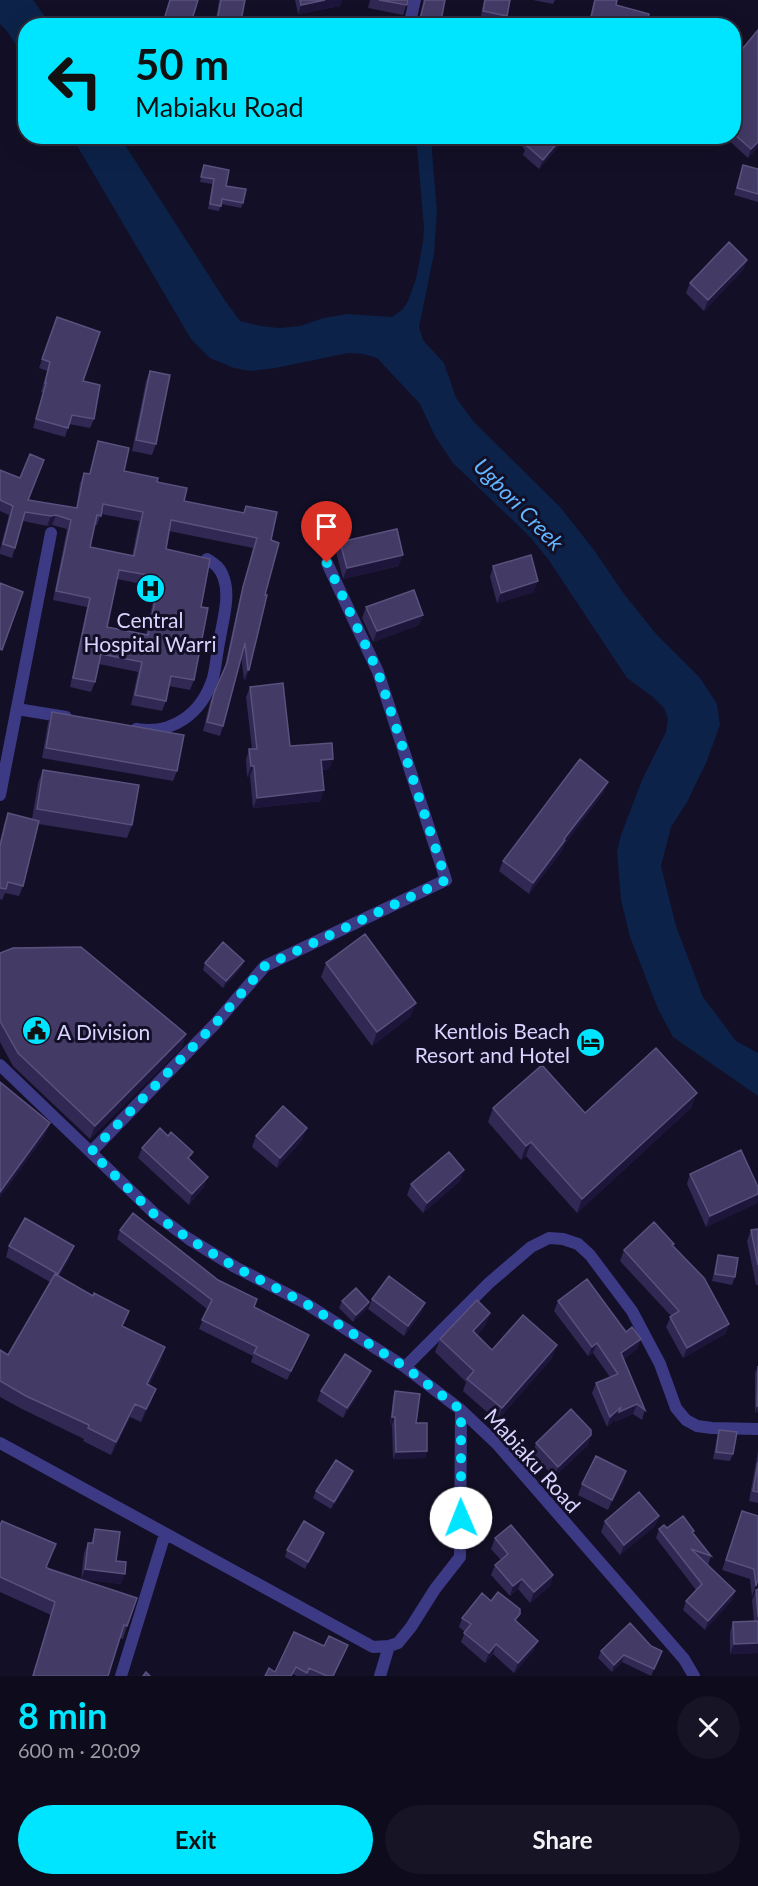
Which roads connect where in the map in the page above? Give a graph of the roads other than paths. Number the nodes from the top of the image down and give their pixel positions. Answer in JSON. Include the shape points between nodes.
{"nodes":[{"id":1,"x":415,"y":0,"type":"edge"},
{"id":2,"x":411,"y":18,"type":"edge"},
{"id":3,"x":51,"y":533,"type":"dead end"},
{"id":4,"x":207,"y":559,"type":"edge"},
{"id":5,"x":327,"y":563,"type":"dead end"},
{"id":6,"x":17,"y":709,"type":"junction"},
{"id":7,"x":75,"y":719,"type":"edge"},
{"id":8,"x":121,"y":726,"type":"edge"},
{"id":9,"x":0,"y":795,"type":"edge"},
{"id":10,"x":0,"y":1065,"type":"edge"},
{"id":11,"x":91,"y":1152,"type":"junction"},
{"id":12,"x":405,"y":1367,"type":"junction"},
{"id":13,"x":461,"y":1410,"type":"junction"},
{"id":14,"x":758,"y":1429,"type":"edge"},
{"id":15,"x":0,"y":1443,"type":"edge"},
{"id":16,"x":165,"y":1534,"type":"junction"},
{"id":17,"x":389,"y":1646,"type":"junction"},
{"id":18,"x":121,"y":1676,"type":"edge"},
{"id":19,"x":380,"y":1676,"type":"edge"},
{"id":20,"x":694,"y":1676,"type":"edge"}],
"edges":[{"from":1,"to":2,"type":"street"},
{"from":3,"to":6,"type":"street"},
{"from":4,"to":8,"type":"street","via":[[219,567],[225,580],[226,608],[213,678],[202,701],[170,728],[144,730]]},
{"from":5,"to":11,"type":"street","via":[[378,672],[446,880],[265,966],[215,1024]]},
{"from":6,"to":7,"type":"street"},
{"from":6,"to":9,"type":"street"},
{"from":10,"to":11,"type":"street","name":"Mabiaku Road"},
{"from":11,"to":12,"type":"street","name":"Mabiaku Road","via":[[154,1214],[189,1239],[305,1303]]},
{"from":12,"to":13,"type":"street","name":"Mabiaku Road"},
{"from":12,"to":14,"type":"street","via":[[531,1247],[549,1238],[562,1239],[578,1244],[590,1255],[632,1311],[660,1365],[676,1408],[686,1420],[712,1428]]},
{"from":13,"to":17,"type":"street","via":[[460,1557],[411,1627],[398,1643]]},
{"from":13,"to":20,"type":"street","name":"Mabiaku Road","via":[[498,1445],[684,1659]]},
{"from":15,"to":16,"type":"street"},
{"from":16,"to":17,"type":"street","via":[[374,1647]]},
{"from":16,"to":18,"type":"street"},
{"from":17,"to":19,"type":"street"}]}
